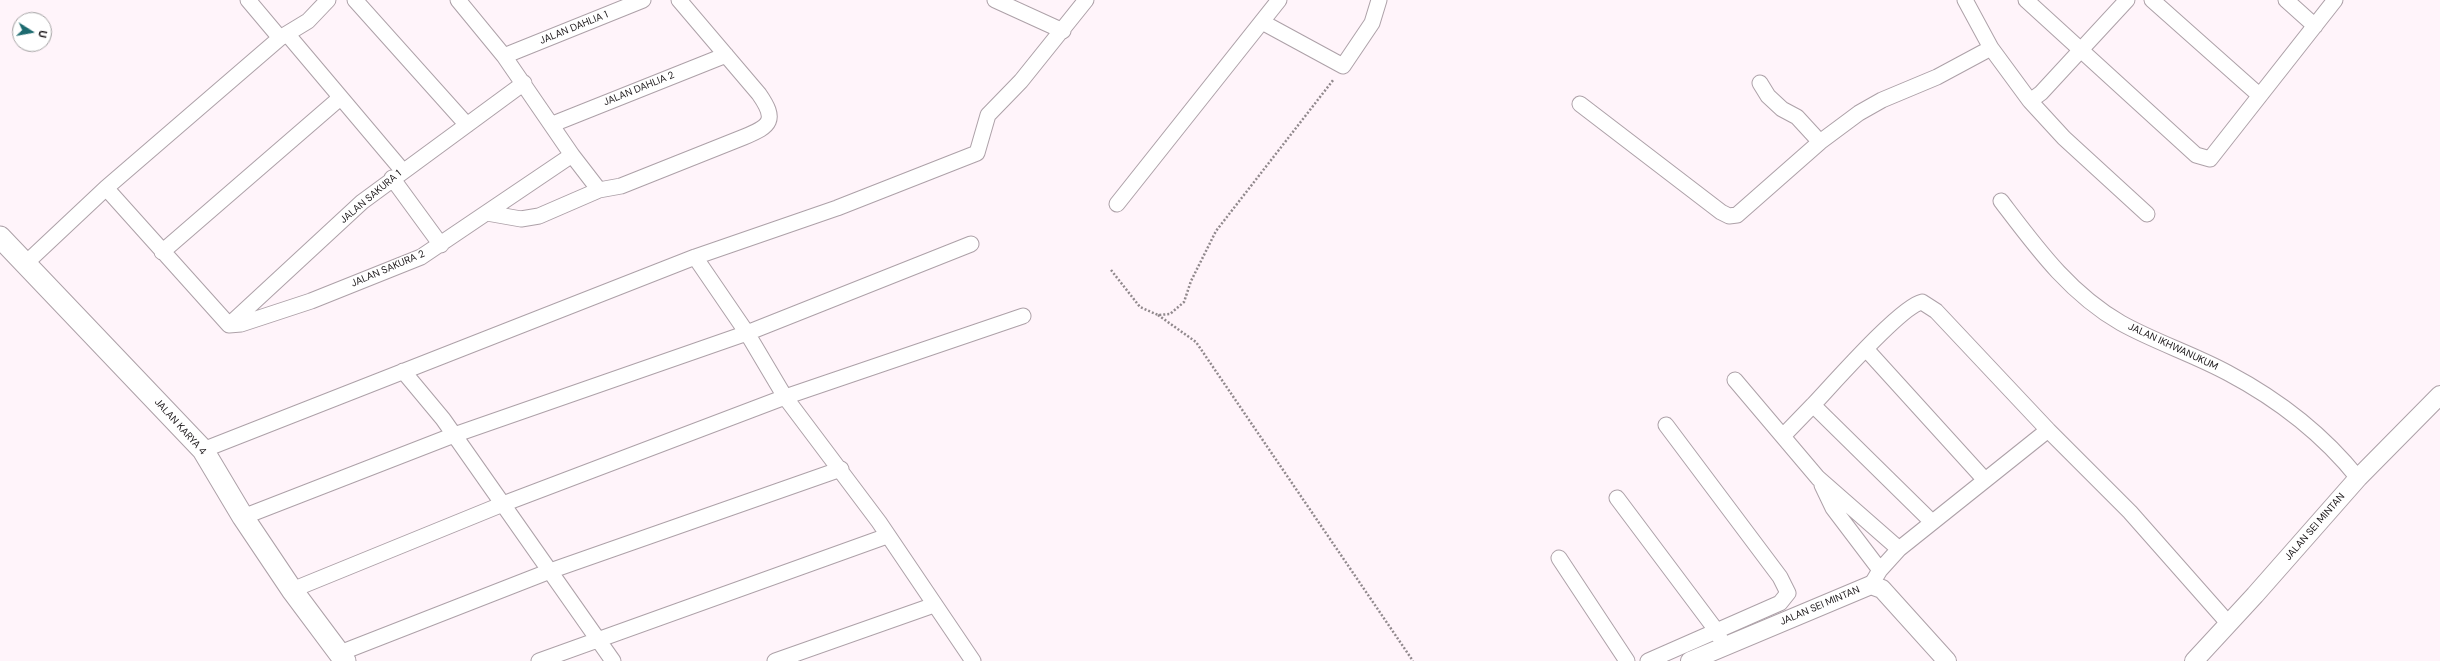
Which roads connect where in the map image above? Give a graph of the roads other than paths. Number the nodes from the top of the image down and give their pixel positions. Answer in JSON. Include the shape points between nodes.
{"nodes":[{"id":1,"x":248,"y":0,"type":"edge"},
{"id":2,"x":328,"y":0,"type":"edge"},
{"id":3,"x":355,"y":0,"type":"edge"},
{"id":4,"x":458,"y":0,"type":"edge"},
{"id":5,"x":643,"y":0,"type":"edge"},
{"id":6,"x":679,"y":0,"type":"edge"},
{"id":7,"x":995,"y":0,"type":"edge"},
{"id":8,"x":1086,"y":0,"type":"edge"},
{"id":9,"x":1279,"y":0,"type":"edge"},
{"id":10,"x":1379,"y":0,"type":"edge"},
{"id":11,"x":1964,"y":0,"type":"edge"},
{"id":12,"x":2026,"y":0,"type":"edge"},
{"id":13,"x":2127,"y":0,"type":"edge"},
{"id":14,"x":2152,"y":0,"type":"edge"},
{"id":15,"x":2286,"y":0,"type":"edge"},
{"id":16,"x":2335,"y":0,"type":"edge"},
{"id":17,"x":1262,"y":22,"type":"junction"},
{"id":18,"x":2315,"y":26,"type":"junction"},
{"id":19,"x":1063,"y":31,"type":"junction"},
{"id":20,"x":284,"y":37,"type":"junction"},
{"id":21,"x":1991,"y":48,"type":"junction"},
{"id":22,"x":2080,"y":50,"type":"junction"},
{"id":23,"x":726,"y":55,"type":"junction"},
{"id":24,"x":504,"y":56,"type":"junction"},
{"id":25,"x":524,"y":83,"type":"junction"},
{"id":26,"x":1760,"y":83,"type":"dead end"},
{"id":27,"x":2259,"y":95,"type":"junction"},
{"id":28,"x":340,"y":98,"type":"junction"},
{"id":29,"x":2030,"y":101,"type":"junction"},
{"id":30,"x":1580,"y":104,"type":"dead end"},
{"id":31,"x":553,"y":124,"type":"junction"},
{"id":32,"x":467,"y":125,"type":"junction"},
{"id":33,"x":1820,"y":142,"type":"junction"},
{"id":34,"x":572,"y":155,"type":"junction"},
{"id":35,"x":397,"y":174,"type":"junction"},
{"id":36,"x":106,"y":188,"type":"junction"},
{"id":37,"x":599,"y":190,"type":"junction"},
{"id":38,"x":2001,"y":201,"type":"dead end"},
{"id":39,"x":1117,"y":204,"type":"dead end"},
{"id":40,"x":487,"y":213,"type":"junction"},
{"id":41,"x":2147,"y":214,"type":"dead end"},
{"id":42,"x":0,"y":237,"type":"edge"},
{"id":43,"x":971,"y":244,"type":"dead end"},
{"id":44,"x":440,"y":245,"type":"junction"},
{"id":45,"x":162,"y":252,"type":"junction"},
{"id":46,"x":694,"y":257,"type":"junction"},
{"id":47,"x":24,"y":265,"type":"junction"},
{"id":48,"x":1023,"y":316,"type":"dead end"},
{"id":49,"x":229,"y":325,"type":"junction"},
{"id":50,"x":747,"y":333,"type":"junction"},
{"id":51,"x":1866,"y":349,"type":"junction"},
{"id":52,"x":404,"y":371,"type":"junction"},
{"id":53,"x":1735,"y":380,"type":"dead end"},
{"id":54,"x":2440,"y":395,"type":"edge"},
{"id":55,"x":785,"y":397,"type":"junction"},
{"id":56,"x":1813,"y":405,"type":"junction"},
{"id":57,"x":1666,"y":425,"type":"dead end"},
{"id":58,"x":2048,"y":430,"type":"junction"},
{"id":59,"x":454,"y":435,"type":"junction"},
{"id":60,"x":1783,"y":436,"type":"junction"},
{"id":61,"x":204,"y":450,"type":"junction"},
{"id":62,"x":841,"y":469,"type":"junction"},
{"id":63,"x":1818,"y":478,"type":"junction"},
{"id":64,"x":2358,"y":478,"type":"junction"},
{"id":65,"x":1985,"y":480,"type":"junction"},
{"id":66,"x":1617,"y":498,"type":"dead end"},
{"id":67,"x":503,"y":504,"type":"junction"},
{"id":68,"x":243,"y":517,"type":"junction"},
{"id":69,"x":1932,"y":522,"type":"junction"},
{"id":70,"x":887,"y":536,"type":"junction"},
{"id":71,"x":1899,"y":549,"type":"junction"},
{"id":72,"x":1559,"y":558,"type":"dead end"},
{"id":73,"x":550,"y":571,"type":"junction"},
{"id":74,"x":1875,"y":578,"type":"junction"},
{"id":75,"x":292,"y":590,"type":"junction"},
{"id":76,"x":934,"y":605,"type":"junction"},
{"id":77,"x":2229,"y":624,"type":"junction"},
{"id":78,"x":597,"y":639,"type":"junction"},
{"id":79,"x":1720,"y":639,"type":"junction"},
{"id":80,"x":342,"y":657,"type":"edge"},
{"id":81,"x":539,"y":661,"type":"edge"},
{"id":82,"x":613,"y":661,"type":"edge"},
{"id":83,"x":775,"y":661,"type":"edge"},
{"id":84,"x":973,"y":661,"type":"edge"},
{"id":85,"x":1627,"y":661,"type":"edge"},
{"id":86,"x":1648,"y":661,"type":"edge"},
{"id":87,"x":1690,"y":661,"type":"edge"},
{"id":88,"x":1947,"y":661,"type":"edge"},
{"id":89,"x":2194,"y":661,"type":"edge"}],
"edges":[{"from":1,"to":20,"type":"street"},
{"from":2,"to":20,"type":"street","via":[[308,21]]},
{"from":3,"to":32,"type":"street"},
{"from":4,"to":24,"type":"street"},
{"from":5,"to":24,"type":"street","name":"JALAN DAHLIA 1"},
{"from":6,"to":23,"type":"street"},
{"from":7,"to":19,"type":"street"},
{"from":8,"to":19,"type":"street"},
{"from":9,"to":17,"type":"street"},
{"from":10,"to":17,"type":"street","via":[[1372,23],[1344,66]]},
{"from":11,"to":21,"type":"street"},
{"from":12,"to":22,"type":"street"},
{"from":13,"to":22,"type":"street"},
{"from":14,"to":27,"type":"street"},
{"from":15,"to":18,"type":"street"},
{"from":16,"to":18,"type":"street"},
{"from":17,"to":39,"type":"street"},
{"from":18,"to":27,"type":"street"},
{"from":19,"to":46,"type":"street","via":[[988,115],[977,153],[837,208]]},
{"from":20,"to":28,"type":"street"},
{"from":20,"to":36,"type":"street"},
{"from":21,"to":29,"type":"street"},
{"from":21,"to":33,"type":"street","via":[[1937,76],[1882,100],[1859,113]]},
{"from":22,"to":27,"type":"street","via":[[2196,156],[2204,160],[2210,159]]},
{"from":22,"to":29,"type":"street","via":[[2041,93]]},
{"from":23,"to":31,"type":"street","name":"JALAN DAHLIA 2"},
{"from":23,"to":37,"type":"street","via":[[769,108],[772,115],[769,122],[760,131],[621,186]]},
{"from":24,"to":25,"type":"street"},
{"from":25,"to":31,"type":"street"},
{"from":25,"to":32,"type":"street","name":"JALAN SAKURA 1"},
{"from":26,"to":33,"type":"street","via":[[1768,96],[1782,109],[1797,117]]},
{"from":28,"to":35,"type":"street"},
{"from":28,"to":45,"type":"street"},
{"from":29,"to":41,"type":"street","via":[[2064,138]]},
{"from":30,"to":33,"type":"street","via":[[1721,212],[1730,216],[1737,215]]},
{"from":31,"to":34,"type":"street"},
{"from":32,"to":35,"type":"street","name":"JALAN SAKURA 1"},
{"from":34,"to":37,"type":"street"},
{"from":34,"to":40,"type":"street","name":"JALAN SAKURA 2"},
{"from":35,"to":44,"type":"street"},
{"from":35,"to":49,"type":"street","name":"JALAN SAKURA 1","via":[[362,202]]},
{"from":36,"to":45,"type":"street"},
{"from":36,"to":47,"type":"street"},
{"from":37,"to":40,"type":"street","via":[[539,216],[521,219]]},
{"from":38,"to":64,"type":"street","name":"JALAN IKHWANUKUM","via":[[2052,267],[2082,295],[2120,322],[2227,372],[2267,396],[2302,421],[2334,449]]},
{"from":40,"to":44,"type":"street","name":"JALAN SAKURA 2"},
{"from":42,"to":47,"type":"main road","name":"JALAN KARYA 4"},
{"from":43,"to":50,"type":"street"},
{"from":44,"to":49,"type":"street","name":"JALAN SAKURA 2","via":[[421,257],[311,301],[241,324]]},
{"from":45,"to":49,"type":"street"},
{"from":46,"to":50,"type":"street"},
{"from":46,"to":52,"type":"street"},
{"from":47,"to":61,"type":"main road","name":"JALAN KARYA 4"},
{"from":48,"to":55,"type":"street"},
{"from":50,"to":55,"type":"street"},
{"from":50,"to":59,"type":"street"},
{"from":51,"to":56,"type":"street"},
{"from":51,"to":58,"type":"street","via":[[1912,305],[1922,302],[1936,311]]},
{"from":51,"to":65,"type":"street"},
{"from":52,"to":59,"type":"street"},
{"from":52,"to":61,"type":"street"},
{"from":53,"to":60,"type":"street"},
{"from":54,"to":64,"type":"street","name":"JALAN SEI MINTAN"},
{"from":55,"to":62,"type":"street"},
{"from":55,"to":67,"type":"street"},
{"from":56,"to":60,"type":"street"},
{"from":56,"to":69,"type":"street"},
{"from":57,"to":79,"type":"street","via":[[1780,577],[1788,593],[1780,603]]},
{"from":58,"to":65,"type":"street"},
{"from":58,"to":77,"type":"street","via":[[2130,512]]},
{"from":59,"to":67,"type":"street"},
{"from":59,"to":68,"type":"street"},
{"from":60,"to":63,"type":"street"},
{"from":61,"to":68,"type":"main road","name":"JALAN KARYA 4"},
{"from":62,"to":70,"type":"street"},
{"from":62,"to":73,"type":"street"},
{"from":63,"to":71,"type":"street"},
{"from":63,"to":74,"type":"street"},
{"from":64,"to":77,"type":"street","name":"JALAN SEI MINTAN"},
{"from":65,"to":69,"type":"street"},
{"from":66,"to":79,"type":"street"},
{"from":67,"to":73,"type":"street"},
{"from":67,"to":75,"type":"street"},
{"from":68,"to":75,"type":"main road","name":"JALAN KARYA 4"},
{"from":69,"to":71,"type":"street"},
{"from":70,"to":76,"type":"street"},
{"from":70,"to":78,"type":"street"},
{"from":71,"to":74,"type":"street"},
{"from":72,"to":85,"type":"street"},
{"from":73,"to":78,"type":"street"},
{"from":73,"to":80,"type":"street"},
{"from":74,"to":79,"type":"street","name":"JALAN SEI MINTAN"},
{"from":74,"to":88,"type":"street","name":"JALAN SEI MINTAN"},
{"from":75,"to":80,"type":"main road","name":"JALAN KARYA 4"},
{"from":76,"to":83,"type":"street"},
{"from":76,"to":84,"type":"street"},
{"from":77,"to":89,"type":"street","name":"JALAN SEI MINTAN"},
{"from":78,"to":81,"type":"street"},
{"from":78,"to":82,"type":"street"},
{"from":79,"to":86,"type":"street"},
{"from":79,"to":87,"type":"street","name":"JALAN SEI MINTAN"}]}
